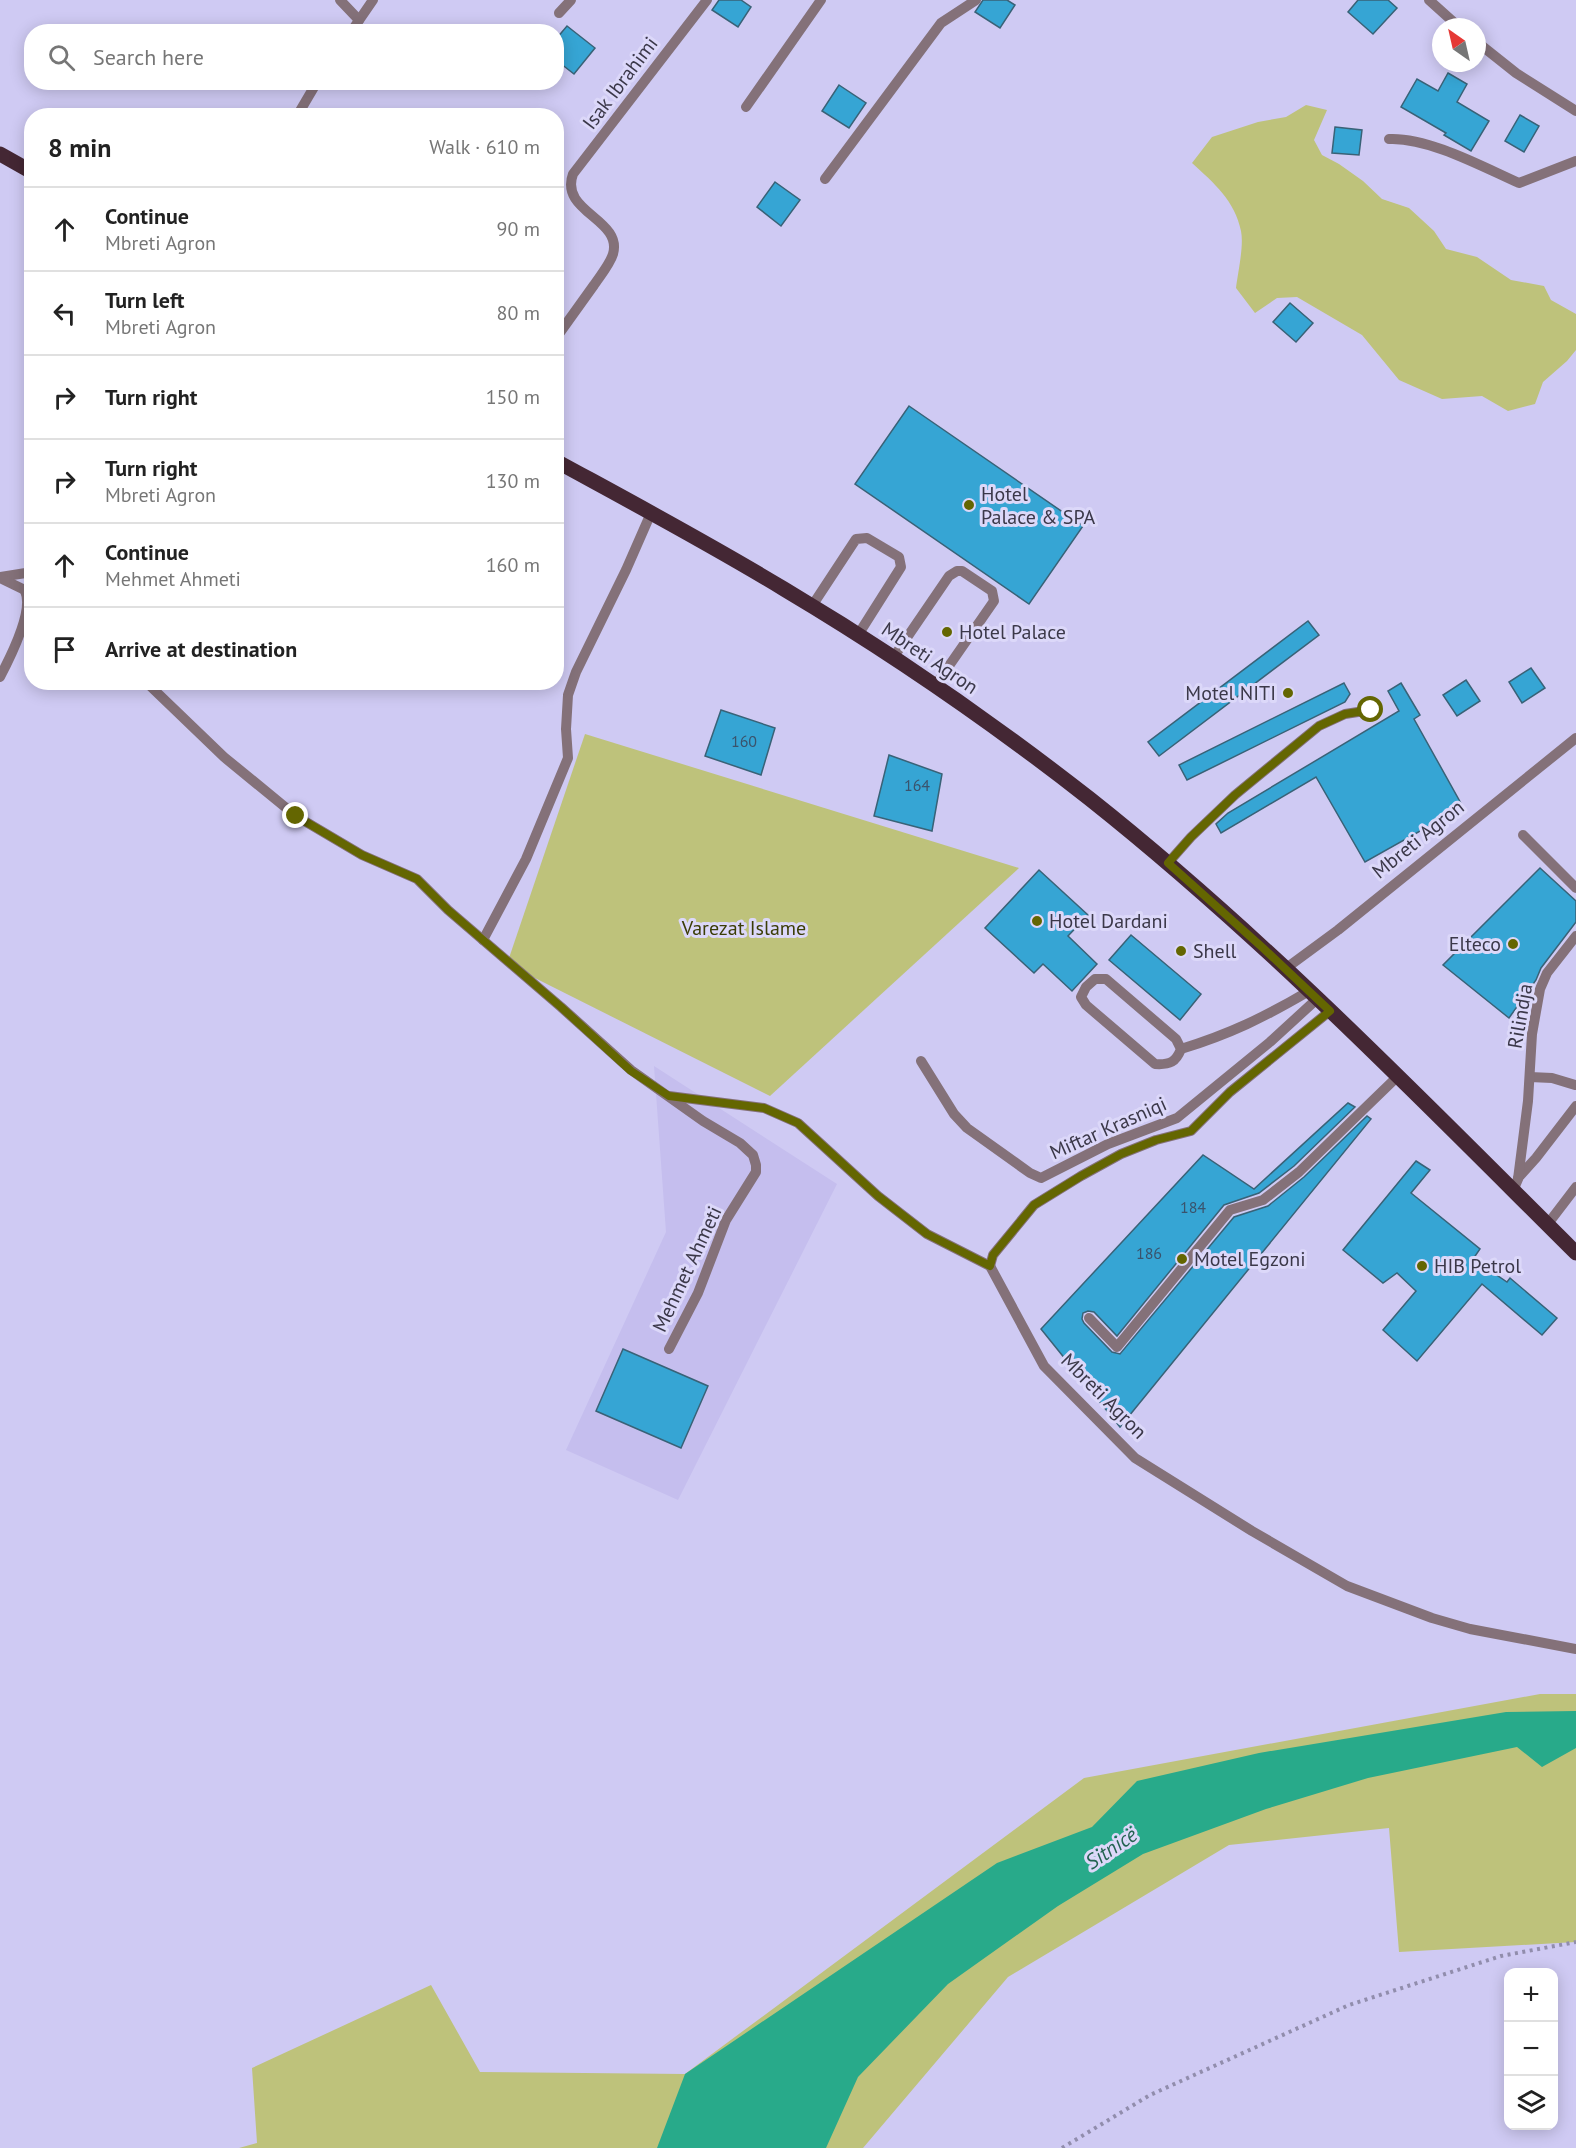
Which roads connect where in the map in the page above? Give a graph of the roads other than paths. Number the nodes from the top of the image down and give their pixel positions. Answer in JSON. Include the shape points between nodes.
{"nodes":[{"id":1,"x":339,"y":0,"type":"edge"},
{"id":2,"x":373,"y":0,"type":"edge"},
{"id":3,"x":570,"y":0,"type":"edge"},
{"id":4,"x":707,"y":0,"type":"edge"},
{"id":5,"x":821,"y":0,"type":"edge"},
{"id":6,"x":976,"y":0,"type":"edge"},
{"id":7,"x":1429,"y":0,"type":"edge"},
{"id":8,"x":559,"y":13,"type":"dead end"},
{"id":9,"x":1449,"y":18,"type":"edge"},
{"id":10,"x":359,"y":20,"type":"junction"},
{"id":11,"x":356,"y":24,"type":"edge"},
{"id":12,"x":1486,"y":49,"type":"edge"},
{"id":13,"x":312,"y":90,"type":"edge"},
{"id":14,"x":746,"y":106,"type":"dead end"},
{"id":15,"x":302,"y":108,"type":"edge"},
{"id":16,"x":1576,"y":111,"type":"edge"},
{"id":17,"x":1389,"y":139,"type":"dead end"},
{"id":18,"x":0,"y":154,"type":"edge"},
{"id":19,"x":1576,"y":161,"type":"edge"},
{"id":20,"x":24,"y":168,"type":"edge"},
{"id":21,"x":825,"y":179,"type":"dead end"},
{"id":22,"x":564,"y":327,"type":"edge"},
{"id":23,"x":564,"y":466,"type":"edge"},
{"id":24,"x":651,"y":513,"type":"junction"},
{"id":25,"x":24,"y":573,"type":"edge"},
{"id":26,"x":0,"y":577,"type":"edge"},
{"id":27,"x":24,"y":590,"type":"edge"},
{"id":28,"x":812,"y":606,"type":"junction"},
{"id":29,"x":24,"y":617,"type":"edge"},
{"id":30,"x":858,"y":635,"type":"junction"},
{"id":31,"x":893,"y":658,"type":"junction"},
{"id":32,"x":0,"y":677,"type":"edge"},
{"id":33,"x":935,"y":686,"type":"junction"},
{"id":34,"x":155,"y":690,"type":"edge"},
{"id":35,"x":1371,"y":710,"type":"dead end"},
{"id":36,"x":1576,"y":738,"type":"edge"},
{"id":37,"x":1523,"y":836,"type":"dead end"},
{"id":38,"x":1168,"y":863,"type":"junction"},
{"id":39,"x":1576,"y":888,"type":"edge"},
{"id":40,"x":1576,"y":936,"type":"edge"},
{"id":41,"x":483,"y":940,"type":"junction"},
{"id":42,"x":1285,"y":969,"type":"junction"},
{"id":43,"x":1313,"y":995,"type":"junction"},
{"id":44,"x":1330,"y":1011,"type":"junction"},
{"id":45,"x":1181,"y":1049,"type":"junction"},
{"id":46,"x":921,"y":1061,"type":"dead end"},
{"id":47,"x":1398,"y":1077,"type":"junction"},
{"id":48,"x":1530,"y":1077,"type":"junction"},
{"id":49,"x":1575,"y":1085,"type":"edge"},
{"id":50,"x":669,"y":1096,"type":"junction"},
{"id":51,"x":1576,"y":1106,"type":"edge"},
{"id":52,"x":1515,"y":1185,"type":"junction"},
{"id":53,"x":1576,"y":1187,"type":"edge"},
{"id":54,"x":1547,"y":1224,"type":"junction"},
{"id":55,"x":1576,"y":1253,"type":"edge"},
{"id":56,"x":990,"y":1266,"type":"junction"},
{"id":57,"x":1089,"y":1317,"type":"dead end"},
{"id":58,"x":669,"y":1349,"type":"dead end"},
{"id":59,"x":1576,"y":1649,"type":"edge"}],
"edges":[{"from":1,"to":10,"type":"street"},
{"from":2,"to":10,"type":"street"},
{"from":3,"to":8,"type":"street"},
{"from":4,"to":22,"type":"street","name":"Isak Ibrahimi","via":[[573,174],[570,189],[574,198],[604,226],[614,244],[613,254],[601,274]]},
{"from":5,"to":14,"type":"street"},
{"from":6,"to":21,"type":"street","via":[[940,23]]},
{"from":7,"to":9,"type":"street"},
{"from":10,"to":11,"type":"street"},
{"from":12,"to":16,"type":"street"},
{"from":13,"to":15,"type":"street"},
{"from":17,"to":19,"type":"street","via":[[1428,145],[1519,183]]},
{"from":18,"to":20,"type":"main road"},
{"from":23,"to":24,"type":"main road","name":"Mbreti Agron"},
{"from":24,"to":28,"type":"main road","name":"Mbreti Agron"},
{"from":24,"to":41,"type":"street","via":[[568,695],[568,758],[526,860]]},
{"from":25,"to":26,"type":"street"},
{"from":26,"to":27,"type":"street"},
{"from":28,"to":30,"type":"main road","name":"Mbreti Agron"},
{"from":28,"to":30,"type":"street","via":[[856,539],[867,538],[899,557],[901,567]]},
{"from":29,"to":32,"type":"street"},
{"from":30,"to":31,"type":"main road","name":"Mbreti Agron"},
{"from":31,"to":33,"type":"main road","name":"Mbreti Agron"},
{"from":31,"to":33,"type":"street","via":[[949,576],[962,571],[992,591],[994,601]]},
{"from":33,"to":38,"type":"main road","name":"Mbreti Agron","via":[[1080,791]]},
{"from":34,"to":41,"type":"street","name":"Mehmet Ahmeti","via":[[224,757],[296,816],[362,855],[417,879]]},
{"from":35,"to":38,"type":"street","via":[[1345,714],[1319,726],[1235,795]]},
{"from":36,"to":42,"type":"street","name":"Mbreti Agron"},
{"from":37,"to":39,"type":"street"},
{"from":38,"to":42,"type":"main road","name":"Mbreti Agron"},
{"from":40,"to":48,"type":"street","name":"Rilindja","via":[[1547,973],[1540,989]]},
{"from":41,"to":50,"type":"street","name":"Mehmet Ahmeti","via":[[631,1071]]},
{"from":42,"to":43,"type":"main road","name":"Mbreti Agron"},
{"from":43,"to":44,"type":"main road","name":"Mbreti Agron"},
{"from":43,"to":45,"type":"street"},
{"from":43,"to":46,"type":"street","name":"Miftar Krasniqi","via":[[1270,1042],[1177,1118],[1108,1144],[1041,1178],[967,1128]]},
{"from":44,"to":47,"type":"main road","name":"Mbreti Agron"},
{"from":44,"to":56,"type":"street","via":[[1230,1092],[1191,1131],[1121,1154],[1034,1205],[993,1255]]},
{"from":45,"to":45,"type":"street","via":[[1177,1059],[1155,1064],[1086,1005],[1081,997],[1086,987],[1095,979],[1106,979],[1176,1039]]},
{"from":47,"to":52,"type":"main road","name":"Mbreti Agron"},
{"from":47,"to":57,"type":"street","via":[[1299,1172],[1263,1200],[1230,1210],[1118,1347]]},
{"from":48,"to":49,"type":"street","name":"Rilindja"},
{"from":48,"to":52,"type":"street","name":"Rilindja"},
{"from":50,"to":56,"type":"street","via":[[764,1108],[798,1123],[878,1196],[927,1234]]},
{"from":50,"to":58,"type":"street","name":"Mehmet Ahmeti","via":[[740,1143],[753,1155],[756,1165],[756,1172],[726,1221],[698,1293]]},
{"from":51,"to":52,"type":"street"},
{"from":52,"to":54,"type":"main road","name":"Mbreti Agron"},
{"from":53,"to":54,"type":"street"},
{"from":54,"to":55,"type":"main road","name":"Mbreti Agron"},
{"from":56,"to":59,"type":"street","name":"Mbreti Agron","via":[[1044,1366],[1135,1458],[1347,1586],[1470,1629]]}]}
